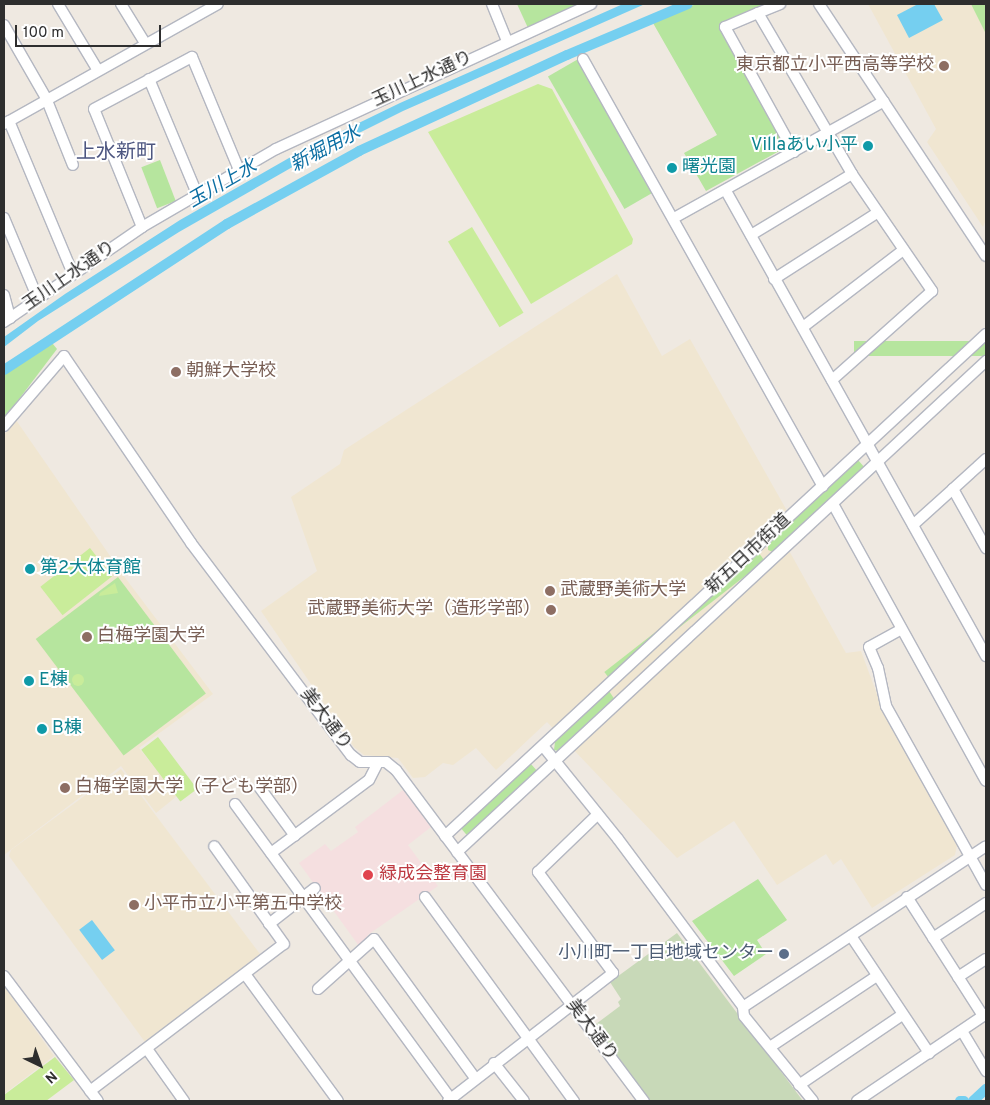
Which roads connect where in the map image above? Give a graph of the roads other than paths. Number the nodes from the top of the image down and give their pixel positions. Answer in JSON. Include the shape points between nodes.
{"nodes":[{"id":1,"x":58,"y":4,"type":"edge"},
{"id":2,"x":121,"y":4,"type":"edge"},
{"id":3,"x":218,"y":4,"type":"edge"},
{"id":4,"x":492,"y":4,"type":"edge"},
{"id":5,"x":591,"y":4,"type":"edge"},
{"id":6,"x":780,"y":4,"type":"edge"},
{"id":7,"x":819,"y":4,"type":"edge"},
{"id":8,"x":758,"y":13,"type":"junction"},
{"id":9,"x":4,"y":25,"type":"edge"},
{"id":10,"x":507,"y":41,"type":"junction"},
{"id":11,"x":145,"y":43,"type":"junction"},
{"id":12,"x":583,"y":59,"type":"dead end"},
{"id":13,"x":97,"y":69,"type":"junction"},
{"id":14,"x":149,"y":79,"type":"junction"},
{"id":15,"x":46,"y":98,"type":"junction"},
{"id":16,"x":884,"y":101,"type":"junction"},
{"id":17,"x":6,"y":122,"type":"edge"},
{"id":18,"x":827,"y":134,"type":"junction"},
{"id":19,"x":794,"y":152,"type":"junction"},
{"id":20,"x":73,"y":165,"type":"dead end"},
{"id":21,"x":239,"y":170,"type":"junction"},
{"id":22,"x":852,"y":174,"type":"junction"},
{"id":23,"x":726,"y":191,"type":"junction"},
{"id":24,"x":197,"y":194,"type":"junction"},
{"id":25,"x":877,"y":213,"type":"junction"},
{"id":26,"x":4,"y":218,"type":"edge"},
{"id":27,"x":674,"y":218,"type":"junction"},
{"id":28,"x":142,"y":227,"type":"junction"},
{"id":29,"x":6,"y":232,"type":"edge"},
{"id":30,"x":751,"y":235,"type":"junction"},
{"id":31,"x":902,"y":251,"type":"junction"},
{"id":32,"x":986,"y":256,"type":"edge"},
{"id":33,"x":73,"y":274,"type":"junction"},
{"id":34,"x":774,"y":279,"type":"junction"},
{"id":35,"x":4,"y":295,"type":"edge"},
{"id":36,"x":38,"y":299,"type":"junction"},
{"id":37,"x":7,"y":320,"type":"edge"},
{"id":38,"x":803,"y":327,"type":"junction"},
{"id":39,"x":986,"y":334,"type":"edge"},
{"id":40,"x":986,"y":361,"type":"edge"},
{"id":41,"x":832,"y":380,"type":"junction"},
{"id":42,"x":4,"y":426,"type":"edge"},
{"id":43,"x":866,"y":445,"type":"junction"},
{"id":44,"x":986,"y":459,"type":"edge"},
{"id":45,"x":877,"y":463,"type":"junction"},
{"id":46,"x":823,"y":486,"type":"junction"},
{"id":47,"x":954,"y":489,"type":"junction"},
{"id":48,"x":834,"y":504,"type":"junction"},
{"id":49,"x":913,"y":525,"type":"junction"},
{"id":50,"x":762,"y":544,"type":"junction"},
{"id":51,"x":986,"y":548,"type":"edge"},
{"id":52,"x":776,"y":556,"type":"junction"},
{"id":53,"x":900,"y":630,"type":"junction"},
{"id":54,"x":986,"y":656,"type":"edge"},
{"id":55,"x":542,"y":746,"type":"junction"},
{"id":56,"x":378,"y":762,"type":"junction"},
{"id":57,"x":554,"y":762,"type":"junction"},
{"id":58,"x":986,"y":781,"type":"edge"},
{"id":59,"x":260,"y":788,"type":"dead end"},
{"id":60,"x":235,"y":804,"type":"dead end"},
{"id":61,"x":598,"y":814,"type":"junction"},
{"id":62,"x":295,"y":836,"type":"junction"},
{"id":63,"x":446,"y":836,"type":"junction"},
{"id":64,"x":214,"y":846,"type":"dead end"},
{"id":65,"x":986,"y":846,"type":"edge"},
{"id":66,"x":457,"y":852,"type":"junction"},
{"id":67,"x":271,"y":854,"type":"junction"},
{"id":68,"x":970,"y":856,"type":"junction"},
{"id":69,"x":986,"y":885,"type":"edge"},
{"id":70,"x":315,"y":888,"type":"dead end"},
{"id":71,"x":425,"y":897,"type":"dead end"},
{"id":72,"x":303,"y":898,"type":"junction"},
{"id":73,"x":907,"y":898,"type":"junction"},
{"id":74,"x":986,"y":903,"type":"edge"},
{"id":75,"x":269,"y":924,"type":"junction"},
{"id":76,"x":851,"y":936,"type":"junction"},
{"id":77,"x":933,"y":938,"type":"junction"},
{"id":78,"x":986,"y":959,"type":"edge"},
{"id":79,"x":349,"y":963,"type":"junction"},
{"id":80,"x":245,"y":974,"type":"junction"},
{"id":81,"x":4,"y":976,"type":"edge"},
{"id":82,"x":877,"y":976,"type":"junction"},
{"id":83,"x":958,"y":977,"type":"junction"},
{"id":84,"x":318,"y":989,"type":"dead end"},
{"id":85,"x":570,"y":1005,"type":"junction"},
{"id":86,"x":744,"y":1007,"type":"junction"},
{"id":87,"x":902,"y":1015,"type":"junction"},
{"id":88,"x":984,"y":1015,"type":"edge"},
{"id":89,"x":962,"y":1031,"type":"junction"},
{"id":90,"x":527,"y":1039,"type":"junction"},
{"id":91,"x":770,"y":1047,"type":"junction"},
{"id":92,"x":147,"y":1050,"type":"junction"},
{"id":93,"x":929,"y":1053,"type":"junction"},
{"id":94,"x":494,"y":1062,"type":"junction"},
{"id":95,"x":986,"y":1071,"type":"edge"},
{"id":96,"x":475,"y":1078,"type":"junction"},
{"id":97,"x":799,"y":1084,"type":"junction"},
{"id":98,"x":90,"y":1091,"type":"junction"},
{"id":99,"x":449,"y":1100,"type":"edge"},
{"id":100,"x":98,"y":1101,"type":"edge"},
{"id":101,"x":184,"y":1101,"type":"edge"},
{"id":102,"x":338,"y":1101,"type":"edge"},
{"id":103,"x":524,"y":1101,"type":"edge"},
{"id":104,"x":574,"y":1101,"type":"edge"},
{"id":105,"x":644,"y":1101,"type":"edge"},
{"id":106,"x":813,"y":1101,"type":"edge"},
{"id":107,"x":857,"y":1101,"type":"edge"}],
"edges":[{"from":1,"to":13,"type":"street"},
{"from":2,"to":11,"type":"street"},
{"from":3,"to":11,"type":"street"},
{"from":4,"to":10,"type":"street"},
{"from":5,"to":10,"type":"street","name":"玉川上水通り"},
{"from":6,"to":8,"type":"street"},
{"from":7,"to":16,"type":"street"},
{"from":8,"to":18,"type":"street"},
{"from":8,"to":19,"type":"street","via":[[725,27]]},
{"from":9,"to":15,"type":"street"},
{"from":10,"to":21,"type":"street","name":"玉川上水通り","via":[[337,120]]},
{"from":11,"to":13,"type":"street"},
{"from":12,"to":27,"type":"street"},
{"from":13,"to":15,"type":"street"},
{"from":14,"to":21,"type":"street","via":[[192,57]]},
{"from":14,"to":24,"type":"street"},
{"from":14,"to":28,"type":"street","via":[[94,109]]},
{"from":15,"to":17,"type":"street"},
{"from":15,"to":20,"type":"street"},
{"from":16,"to":18,"type":"street"},
{"from":16,"to":32,"type":"street"},
{"from":17,"to":33,"type":"street"},
{"from":18,"to":19,"type":"street"},
{"from":18,"to":22,"type":"street"},
{"from":19,"to":23,"type":"street"},
{"from":21,"to":24,"type":"street","name":"玉川上水通り"},
{"from":22,"to":25,"type":"street"},
{"from":22,"to":30,"type":"street"},
{"from":23,"to":27,"type":"street"},
{"from":23,"to":30,"type":"street"},
{"from":24,"to":28,"type":"street","name":"玉川上水通り"},
{"from":25,"to":31,"type":"street"},
{"from":25,"to":34,"type":"street"},
{"from":26,"to":29,"type":"street"},
{"from":27,"to":46,"type":"street"},
{"from":28,"to":33,"type":"street","name":"玉川上水通り"},
{"from":29,"to":36,"type":"street"},
{"from":30,"to":34,"type":"street"},
{"from":31,"to":38,"type":"street"},
{"from":31,"to":41,"type":"street","via":[[932,291]]},
{"from":33,"to":36,"type":"street","name":"玉川上水通り"},
{"from":34,"to":38,"type":"street"},
{"from":35,"to":37,"type":"street"},
{"from":36,"to":37,"type":"street","name":"玉川上水通り"},
{"from":38,"to":41,"type":"street"},
{"from":39,"to":43,"type":"street","name":"新五日市街道"},
{"from":40,"to":45,"type":"street","name":"新五日市街道"},
{"from":41,"to":43,"type":"street"},
{"from":42,"to":56,"type":"street","name":"美大通り","via":[[64,356],[191,543],[351,755],[360,762]]},
{"from":43,"to":45,"type":"street"},
{"from":43,"to":46,"type":"street","name":"新五日市街道"},
{"from":44,"to":47,"type":"street"},
{"from":45,"to":48,"type":"street","name":"新五日市街道"},
{"from":45,"to":49,"type":"street"},
{"from":46,"to":50,"type":"street","name":"新五日市街道"},
{"from":47,"to":49,"type":"street"},
{"from":47,"to":51,"type":"street"},
{"from":48,"to":52,"type":"street","name":"新五日市街道"},
{"from":48,"to":53,"type":"street"},
{"from":49,"to":54,"type":"street"},
{"from":50,"to":52,"type":"street","via":[[765,552]]},
{"from":50,"to":55,"type":"street","name":"新五日市街道"},
{"from":52,"to":57,"type":"street","name":"新五日市街道"},
{"from":53,"to":58,"type":"street"},
{"from":53,"to":68,"type":"street","via":[[869,647],[878,668],[886,706]]},
{"from":55,"to":57,"type":"street"},
{"from":55,"to":63,"type":"street","name":"新五日市街道"},
{"from":56,"to":62,"type":"street","via":[[369,780]]},
{"from":56,"to":63,"type":"street","name":"美大通り","via":[[391,765]]},
{"from":57,"to":61,"type":"street"},
{"from":57,"to":66,"type":"street","name":"新五日市街道"},
{"from":59,"to":62,"type":"street"},
{"from":60,"to":67,"type":"street"},
{"from":61,"to":85,"type":"street","via":[[538,872],[613,973]]},
{"from":61,"to":86,"type":"street"},
{"from":62,"to":67,"type":"street"},
{"from":63,"to":66,"type":"street","name":"美大通り"},
{"from":64,"to":75,"type":"street"},
{"from":65,"to":68,"type":"street"},
{"from":66,"to":85,"type":"street","name":"美大通り"},
{"from":67,"to":72,"type":"street"},
{"from":68,"to":69,"type":"street"},
{"from":68,"to":73,"type":"street"},
{"from":70,"to":72,"type":"street"},
{"from":71,"to":90,"type":"street"},
{"from":72,"to":75,"type":"street"},
{"from":72,"to":79,"type":"street"},
{"from":73,"to":76,"type":"street"},
{"from":73,"to":77,"type":"street"},
{"from":74,"to":77,"type":"street"},
{"from":75,"to":80,"type":"street","via":[[284,944]]},
{"from":76,"to":82,"type":"street"},
{"from":76,"to":86,"type":"street"},
{"from":77,"to":83,"type":"street"},
{"from":78,"to":83,"type":"street"},
{"from":79,"to":84,"type":"street"},
{"from":79,"to":96,"type":"street","via":[[374,939]]},
{"from":79,"to":99,"type":"street"},
{"from":80,"to":92,"type":"street"},
{"from":80,"to":102,"type":"street"},
{"from":81,"to":98,"type":"street"},
{"from":82,"to":87,"type":"street"},
{"from":82,"to":91,"type":"street"},
{"from":83,"to":88,"type":"street"},
{"from":85,"to":90,"type":"street"},
{"from":85,"to":105,"type":"street","name":"美大通り"},
{"from":86,"to":91,"type":"street","via":[[744,1016]]},
{"from":87,"to":93,"type":"street"},
{"from":87,"to":97,"type":"street"},
{"from":88,"to":89,"type":"street"},
{"from":89,"to":93,"type":"street"},
{"from":89,"to":95,"type":"street"},
{"from":90,"to":94,"type":"street"},
{"from":90,"to":104,"type":"street"},
{"from":91,"to":97,"type":"street"},
{"from":92,"to":98,"type":"street"},
{"from":92,"to":101,"type":"street"},
{"from":93,"to":107,"type":"street"},
{"from":94,"to":96,"type":"street"},
{"from":94,"to":103,"type":"street"},
{"from":96,"to":99,"type":"street"},
{"from":97,"to":106,"type":"street"},
{"from":98,"to":100,"type":"street"}]}
